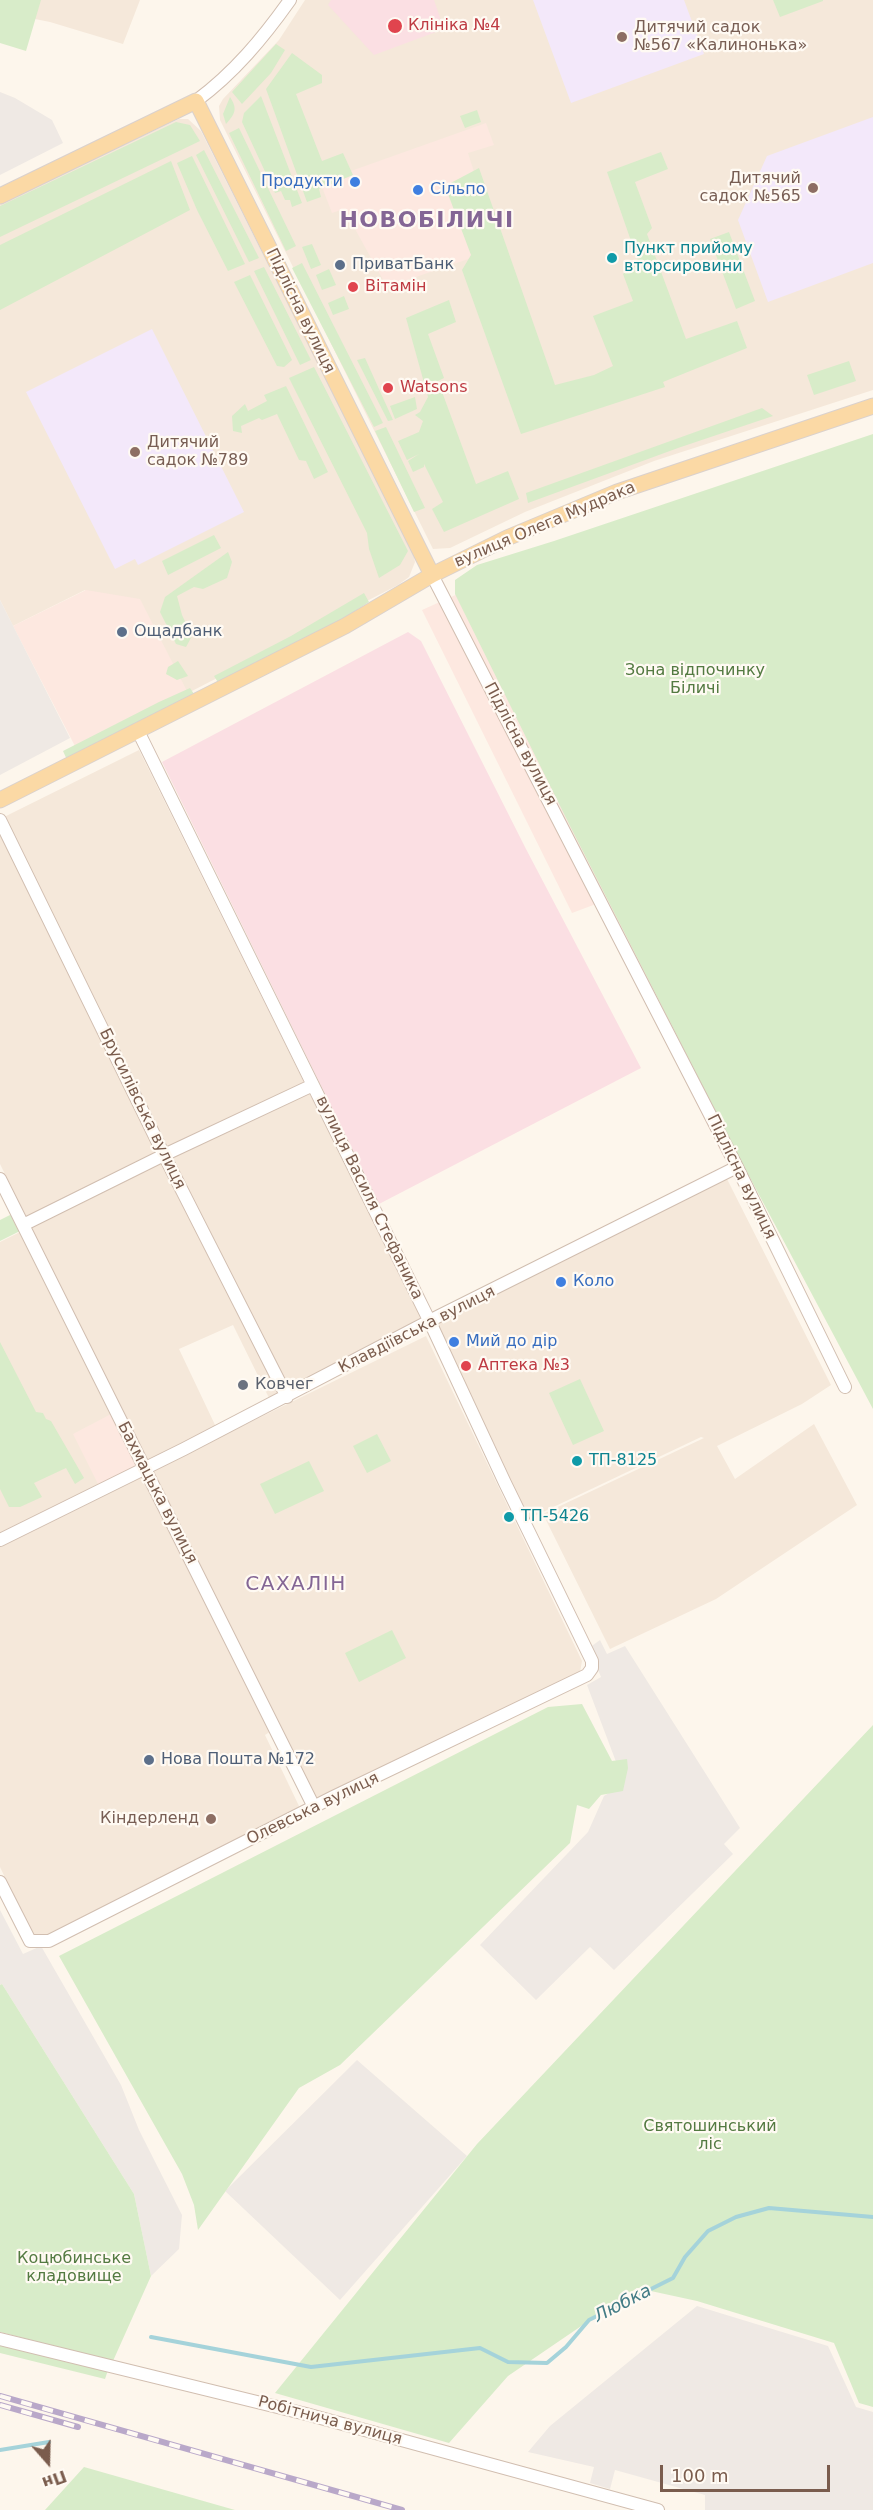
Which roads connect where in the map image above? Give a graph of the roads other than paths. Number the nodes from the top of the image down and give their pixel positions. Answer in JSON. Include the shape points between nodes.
{"nodes":[{"id":1,"x":290,"y":0,"type":"edge"},
{"id":2,"x":196,"y":101,"type":"junction"},
{"id":3,"x":0,"y":196,"type":"edge"},
{"id":4,"x":873,"y":406,"type":"edge"},
{"id":5,"x":432,"y":575,"type":"junction"},
{"id":6,"x":138,"y":731,"type":"junction"},
{"id":7,"x":0,"y":800,"type":"edge"},
{"id":8,"x":0,"y":820,"type":"edge"},
{"id":9,"x":313,"y":1085,"type":"junction"},
{"id":10,"x":164,"y":1155,"type":"junction"},
{"id":11,"x":737,"y":1167,"type":"junction"},
{"id":12,"x":0,"y":1179,"type":"edge"},
{"id":13,"x":23,"y":1225,"type":"junction"},
{"id":14,"x":430,"y":1322,"type":"junction"},
{"id":15,"x":845,"y":1387,"type":"dead end"},
{"id":16,"x":286,"y":1397,"type":"junction"},
{"id":17,"x":145,"y":1469,"type":"junction"},
{"id":18,"x":0,"y":1540,"type":"edge"},
{"id":19,"x":592,"y":1668,"type":"joint"},
{"id":20,"x":314,"y":1807,"type":"junction"},
{"id":21,"x":0,"y":1882,"type":"edge"},
{"id":22,"x":0,"y":2338,"type":"edge"},
{"id":23,"x":658,"y":2510,"type":"edge"}],
"edges":[{"from":1,"to":2,"type":"street","via":[[236,68]]},
{"from":2,"to":3,"type":"main road"},
{"from":2,"to":5,"type":"main road","name":"Підлісна вулиця"},
{"from":4,"to":5,"type":"main road","name":"вулиця Олега Мудрака","via":[[617,492],[507,538]]},
{"from":5,"to":6,"type":"main road","name":"вулиця Олега Мудрака","via":[[345,626]]},
{"from":5,"to":11,"type":"street","name":"Підлісна вулиця"},
{"from":6,"to":7,"type":"main road","name":"вулиця Олега Мудрака"},
{"from":6,"to":9,"type":"street","name":"вулиця Василя Стефаника"},
{"from":8,"to":10,"type":"street","name":"Брусилівська вулиця"},
{"from":9,"to":10,"type":"street"},
{"from":9,"to":14,"type":"street","name":"вулиця Василя Стефаника"},
{"from":10,"to":13,"type":"street"},
{"from":10,"to":16,"type":"street","name":"Брусилівська вулиця"},
{"from":11,"to":14,"type":"street","name":"Клавдіївська вулиця"},
{"from":11,"to":15,"type":"street","name":"Підлісна вулиця"},
{"from":12,"to":13,"type":"street","name":"Бахмацька вулиця"},
{"from":13,"to":17,"type":"street","name":"Бахмацька вулиця"},
{"from":14,"to":16,"type":"street","name":"Клавдіївська вулиця"},
{"from":14,"to":19,"type":"street","name":"вулиця Василя Стефаника","via":[[592,1660]]},
{"from":16,"to":17,"type":"street","name":"Клавдіївська вулиця"},
{"from":17,"to":18,"type":"street","name":"Клавдіївська вулиця"},
{"from":17,"to":20,"type":"street","name":"Бахмацька вулиця"},
{"from":19,"to":20,"type":"street","name":"Олевська вулиця","via":[[588,1675]]},
{"from":20,"to":21,"type":"street","name":"Олевська вулиця","via":[[49,1941],[30,1941]]},
{"from":22,"to":23,"type":"street","name":"Робітнича вулиця","via":[[306,2414]]}]}
